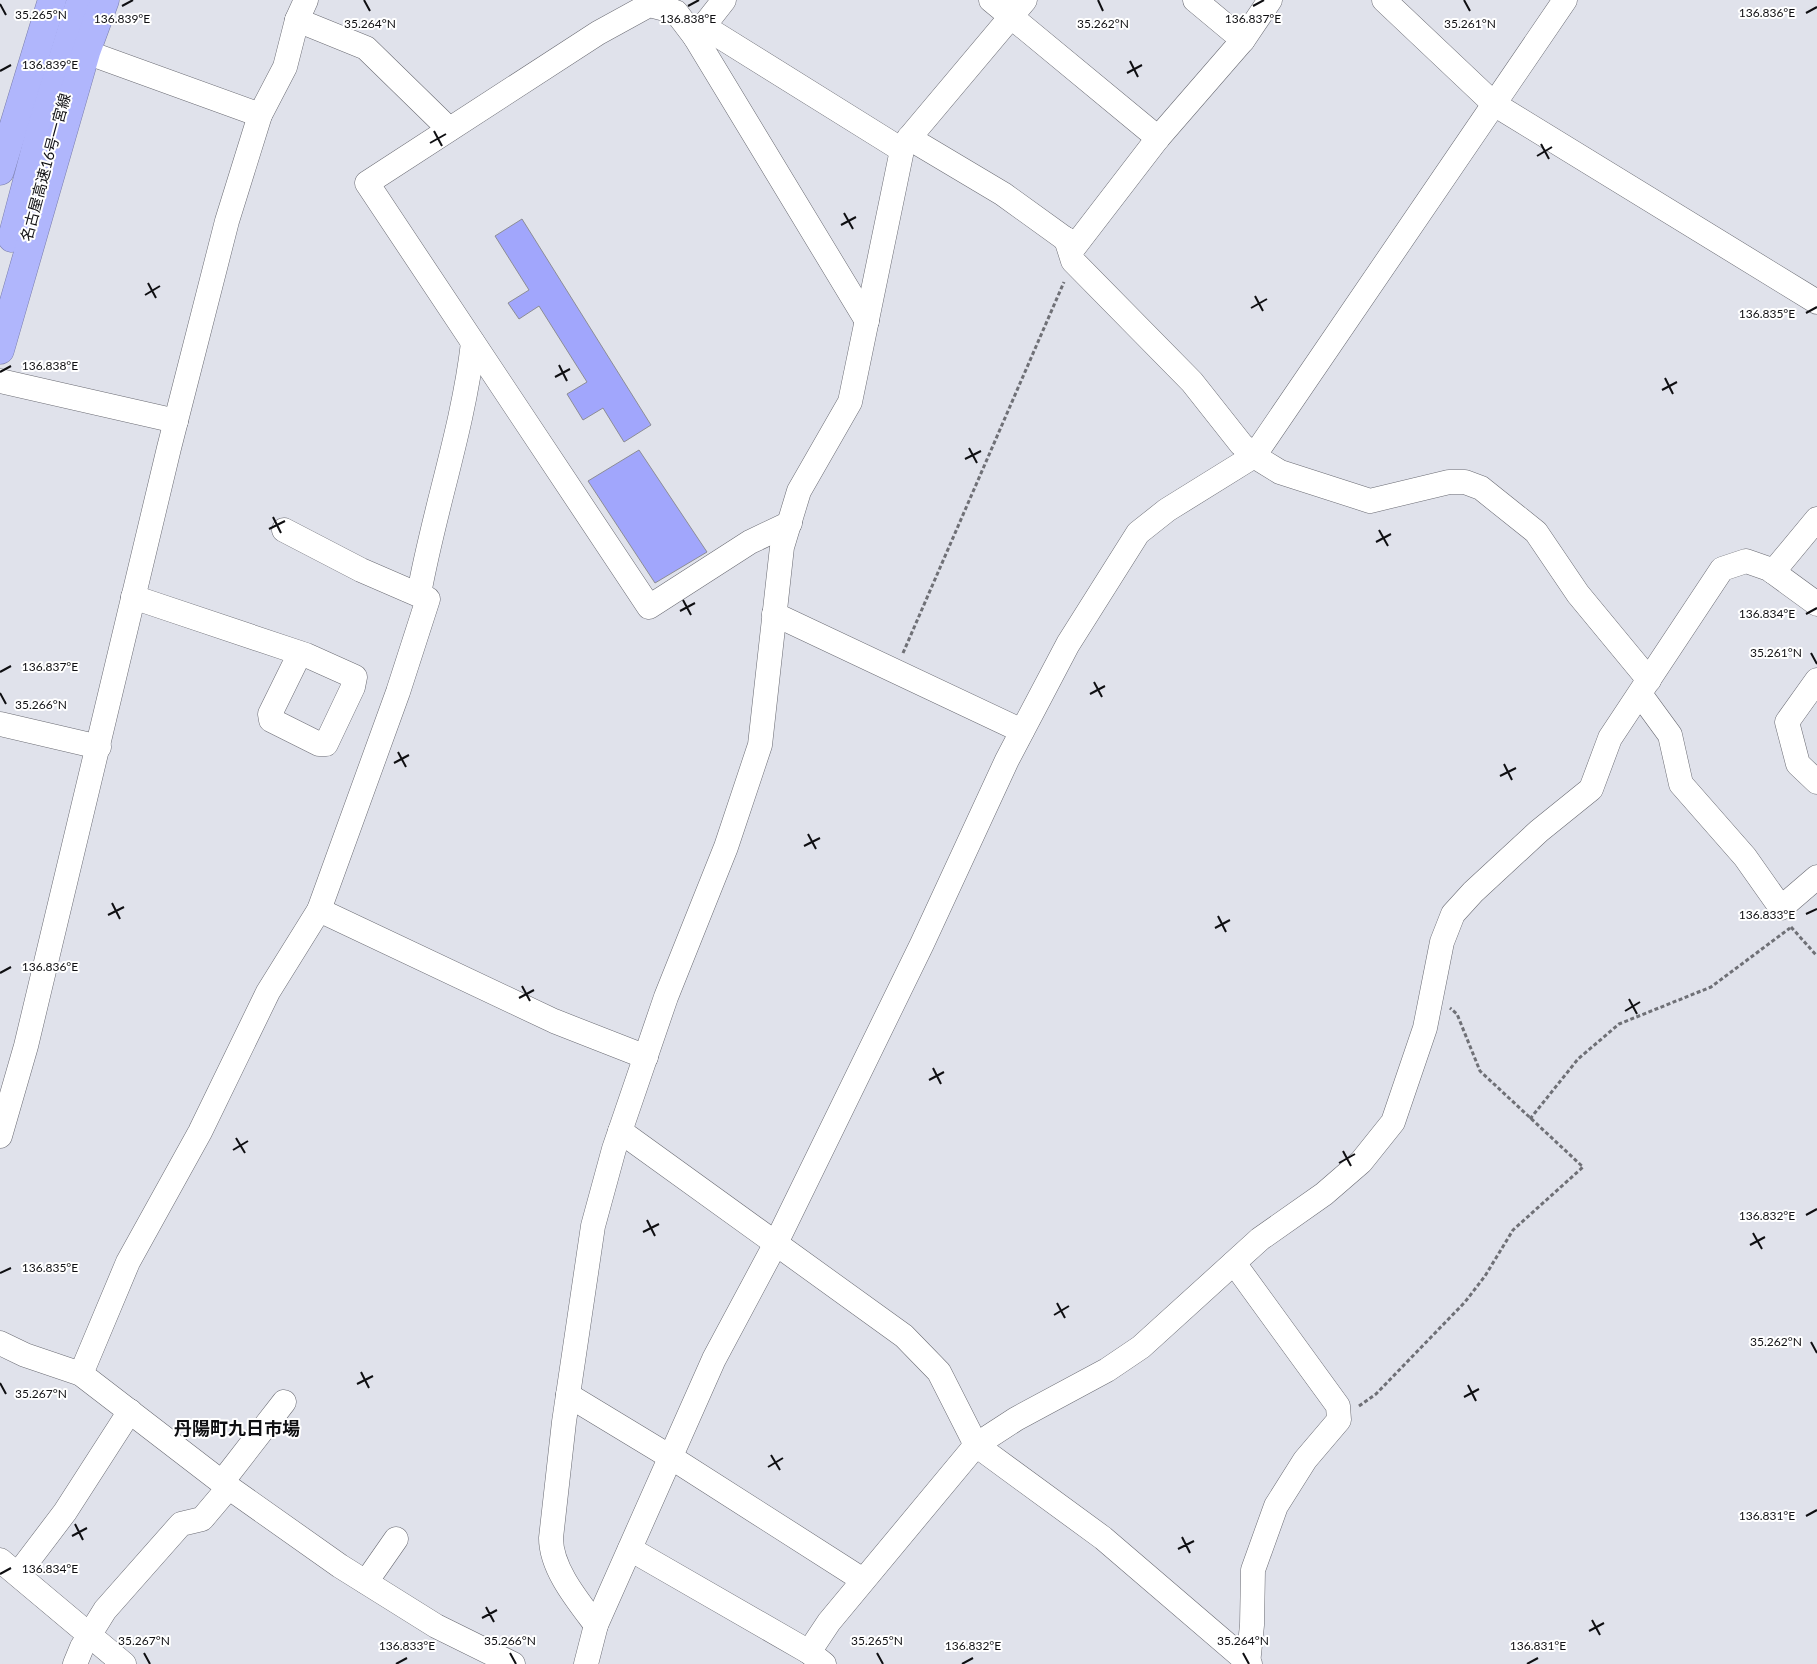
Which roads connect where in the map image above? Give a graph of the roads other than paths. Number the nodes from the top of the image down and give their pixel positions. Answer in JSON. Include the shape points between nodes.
{"nodes":[{"id":1,"x":39,"y":0,"type":"edge"},
{"id":2,"x":52,"y":0,"type":"edge"},
{"id":3,"x":81,"y":0,"type":"edge"},
{"id":4,"x":93,"y":0,"type":"edge"},
{"id":5,"x":105,"y":0,"type":"edge"},
{"id":6,"x":724,"y":0,"type":"edge"},
{"id":7,"x":991,"y":0,"type":"edge"},
{"id":8,"x":1195,"y":0,"type":"edge"},
{"id":9,"x":1270,"y":0,"type":"edge"},
{"id":10,"x":1384,"y":0,"type":"edge"},
{"id":11,"x":1566,"y":0,"type":"edge"},
{"id":12,"x":643,"y":3,"type":"edge"},
{"id":13,"x":1018,"y":8,"type":"edge"},
{"id":14,"x":301,"y":10,"type":"edge"},
{"id":15,"x":699,"y":32,"type":"junction"},
{"id":16,"x":1243,"y":40,"type":"junction"},
{"id":17,"x":86,"y":52,"type":"junction"},
{"id":18,"x":1494,"y":104,"type":"junction"},
{"id":19,"x":0,"y":112,"type":"edge"},
{"id":20,"x":260,"y":115,"type":"junction"},
{"id":21,"x":449,"y":129,"type":"junction"},
{"id":22,"x":1158,"y":138,"type":"junction"},
{"id":23,"x":906,"y":144,"type":"junction"},
{"id":24,"x":0,"y":171,"type":"edge"},
{"id":25,"x":1066,"y":239,"type":"junction"},
{"id":26,"x":0,"y":283,"type":"edge"},
{"id":27,"x":1817,"y":302,"type":"edge"},
{"id":28,"x":867,"y":321,"type":"junction"},
{"id":29,"x":0,"y":334,"type":"edge"},
{"id":30,"x":474,"y":343,"type":"junction"},
{"id":31,"x":0,"y":350,"type":"edge"},
{"id":32,"x":0,"y":380,"type":"edge"},
{"id":33,"x":176,"y":421,"type":"junction"},
{"id":34,"x":1254,"y":456,"type":"junction"},
{"id":35,"x":1817,"y":518,"type":"edge"},
{"id":36,"x":790,"y":523,"type":"junction"},
{"id":37,"x":284,"y":530,"type":"dead end"},
{"id":38,"x":1773,"y":572,"type":"junction"},
{"id":39,"x":420,"y":594,"type":"junction"},
{"id":40,"x":133,"y":597,"type":"junction"},
{"id":41,"x":1817,"y":604,"type":"edge"},
{"id":42,"x":774,"y":614,"type":"junction"},
{"id":43,"x":300,"y":653,"type":"dead end"},
{"id":44,"x":1817,"y":680,"type":"edge"},
{"id":45,"x":1644,"y":687,"type":"junction"},
{"id":46,"x":0,"y":724,"type":"edge"},
{"id":47,"x":1022,"y":731,"type":"junction"},
{"id":48,"x":99,"y":747,"type":"junction"},
{"id":49,"x":1817,"y":782,"type":"edge"},
{"id":50,"x":1817,"y":877,"type":"edge"},
{"id":51,"x":319,"y":910,"type":"junction"},
{"id":52,"x":646,"y":1057,"type":"junction"},
{"id":53,"x":10,"y":1063,"type":"edge"},
{"id":54,"x":620,"y":1132,"type":"junction"},
{"id":55,"x":0,"y":1136,"type":"edge"},
{"id":56,"x":776,"y":1243,"type":"junction"},
{"id":57,"x":1234,"y":1263,"type":"junction"},
{"id":58,"x":0,"y":1343,"type":"edge"},
{"id":59,"x":81,"y":1374,"type":"junction"},
{"id":60,"x":568,"y":1395,"type":"junction"},
{"id":61,"x":284,"y":1402,"type":"dead end"},
{"id":62,"x":130,"y":1411,"type":"junction"},
{"id":63,"x":976,"y":1445,"type":"junction"},
{"id":64,"x":672,"y":1458,"type":"junction"},
{"id":65,"x":225,"y":1484,"type":"junction"},
{"id":66,"x":396,"y":1539,"type":"dead end"},
{"id":67,"x":630,"y":1550,"type":"junction"},
{"id":68,"x":9,"y":1567,"type":"edge"},
{"id":69,"x":863,"y":1580,"type":"junction"},
{"id":70,"x":366,"y":1582,"type":"junction"},
{"id":71,"x":596,"y":1625,"type":"junction"},
{"id":72,"x":90,"y":1637,"type":"junction"},
{"id":73,"x":816,"y":1658,"type":"edge"},
{"id":74,"x":1249,"y":1663,"type":"edge"},
{"id":75,"x":75,"y":1664,"type":"edge"},
{"id":76,"x":124,"y":1664,"type":"edge"},
{"id":77,"x":512,"y":1664,"type":"edge"},
{"id":78,"x":586,"y":1664,"type":"edge"}],
"edges":[{"from":1,"to":19,"type":"highway"},
{"from":2,"to":24,"type":"highway"},
{"from":3,"to":26,"type":"highway","via":[[39,136]]},
{"from":4,"to":29,"type":"highway","name":"名古屋高速16号一宮線","via":[[69,76]]},
{"from":5,"to":17,"type":"highway"},
{"from":6,"to":15,"type":"street"},
{"from":7,"to":13,"type":"street"},
{"from":8,"to":16,"type":"street"},
{"from":9,"to":16,"type":"street"},
{"from":10,"to":18,"type":"street"},
{"from":11,"to":18,"type":"street"},
{"from":12,"to":15,"type":"street","via":[[676,12]]},
{"from":12,"to":21,"type":"street"},
{"from":13,"to":22,"type":"street"},
{"from":13,"to":23,"type":"street"},
{"from":14,"to":20,"type":"street","via":[[285,67]]},
{"from":14,"to":21,"type":"street","via":[[366,48]]},
{"from":15,"to":23,"type":"street"},
{"from":15,"to":28,"type":"street"},
{"from":16,"to":22,"type":"street"},
{"from":17,"to":20,"type":"street"},
{"from":17,"to":31,"type":"highway"},
{"from":18,"to":27,"type":"street"},
{"from":18,"to":34,"type":"street"},
{"from":20,"to":33,"type":"street","via":[[227,221]]},
{"from":21,"to":30,"type":"street","via":[[367,183]]},
{"from":22,"to":25,"type":"street","via":[[1075,246]]},
{"from":23,"to":25,"type":"street","via":[[1004,194]]},
{"from":23,"to":28,"type":"street"},
{"from":25,"to":34,"type":"street","via":[[1073,261],[1192,382],[1226,427]]},
{"from":28,"to":36,"type":"street","via":[[850,402],[799,491]]},
{"from":30,"to":36,"type":"street","via":[[649,607],[750,542]]},
{"from":30,"to":39,"type":"street","via":[[453,458],[426,554]]},
{"from":32,"to":33,"type":"street"},
{"from":33,"to":40,"type":"street"},
{"from":34,"to":45,"type":"street","via":[[1280,472],[1370,501],[1449,482],[1466,482],[1481,488],[1536,532]]},
{"from":34,"to":47,"type":"street","via":[[1167,510],[1138,533],[1068,644]]},
{"from":35,"to":38,"type":"street"},
{"from":36,"to":42,"type":"street","via":[[782,548]]},
{"from":37,"to":39,"type":"street","via":[[361,570]]},
{"from":38,"to":41,"type":"street"},
{"from":38,"to":45,"type":"street","via":[[1746,561],[1722,569]]},
{"from":39,"to":51,"type":"street","via":[[428,599]]},
{"from":40,"to":43,"type":"street"},
{"from":40,"to":48,"type":"street"},
{"from":42,"to":47,"type":"street"},
{"from":42,"to":52,"type":"street","via":[[760,746],[726,847],[666,997]]},
{"from":44,"to":49,"type":"street","via":[[1787,722],[1798,764]]},
{"from":45,"to":50,"type":"street","via":[[1670,735],[1681,784],[1744,857],[1786,917]]},
{"from":45,"to":57,"type":"street","via":[[1610,738],[1591,789],[1539,831],[1453,914],[1442,942],[1426,1028],[1393,1122],[1361,1162],[1324,1194],[1260,1239]]},
{"from":46,"to":48,"type":"street"},
{"from":47,"to":56,"type":"street"},
{"from":48,"to":53,"type":"street"},
{"from":51,"to":52,"type":"street","via":[[554,1021]]},
{"from":51,"to":59,"type":"street","via":[[268,992],[200,1132],[128,1262]]},
{"from":52,"to":54,"type":"street"},
{"from":53,"to":55,"type":"street"},
{"from":54,"to":56,"type":"street"},
{"from":54,"to":60,"type":"street","via":[[593,1226]]},
{"from":56,"to":63,"type":"street","via":[[904,1336],[939,1372]]},
{"from":56,"to":64,"type":"street","via":[[714,1359]]},
{"from":57,"to":63,"type":"street","via":[[1141,1347]]},
{"from":57,"to":74,"type":"street","via":[[1338,1406],[1339,1420],[1304,1460],[1276,1506],[1253,1570]]},
{"from":58,"to":59,"type":"street"},
{"from":59,"to":62,"type":"street"},
{"from":60,"to":64,"type":"street"},
{"from":60,"to":71,"type":"street","via":[[551,1552]]},
{"from":61,"to":65,"type":"street"},
{"from":62,"to":65,"type":"street"},
{"from":62,"to":68,"type":"street","via":[[65,1512]]},
{"from":63,"to":69,"type":"street"},
{"from":63,"to":74,"type":"street","via":[[1102,1538]]},
{"from":64,"to":67,"type":"street"},
{"from":64,"to":69,"type":"street"},
{"from":65,"to":70,"type":"street"},
{"from":65,"to":72,"type":"street","via":[[202,1519],[181,1524],[105,1610]]},
{"from":66,"to":70,"type":"street"},
{"from":67,"to":71,"type":"street"},
{"from":67,"to":73,"type":"street"},
{"from":68,"to":72,"type":"street"},
{"from":69,"to":73,"type":"street","via":[[829,1622]]},
{"from":70,"to":77,"type":"street","via":[[436,1626]]},
{"from":71,"to":78,"type":"street"},
{"from":72,"to":75,"type":"street"},
{"from":72,"to":76,"type":"street"}]}
